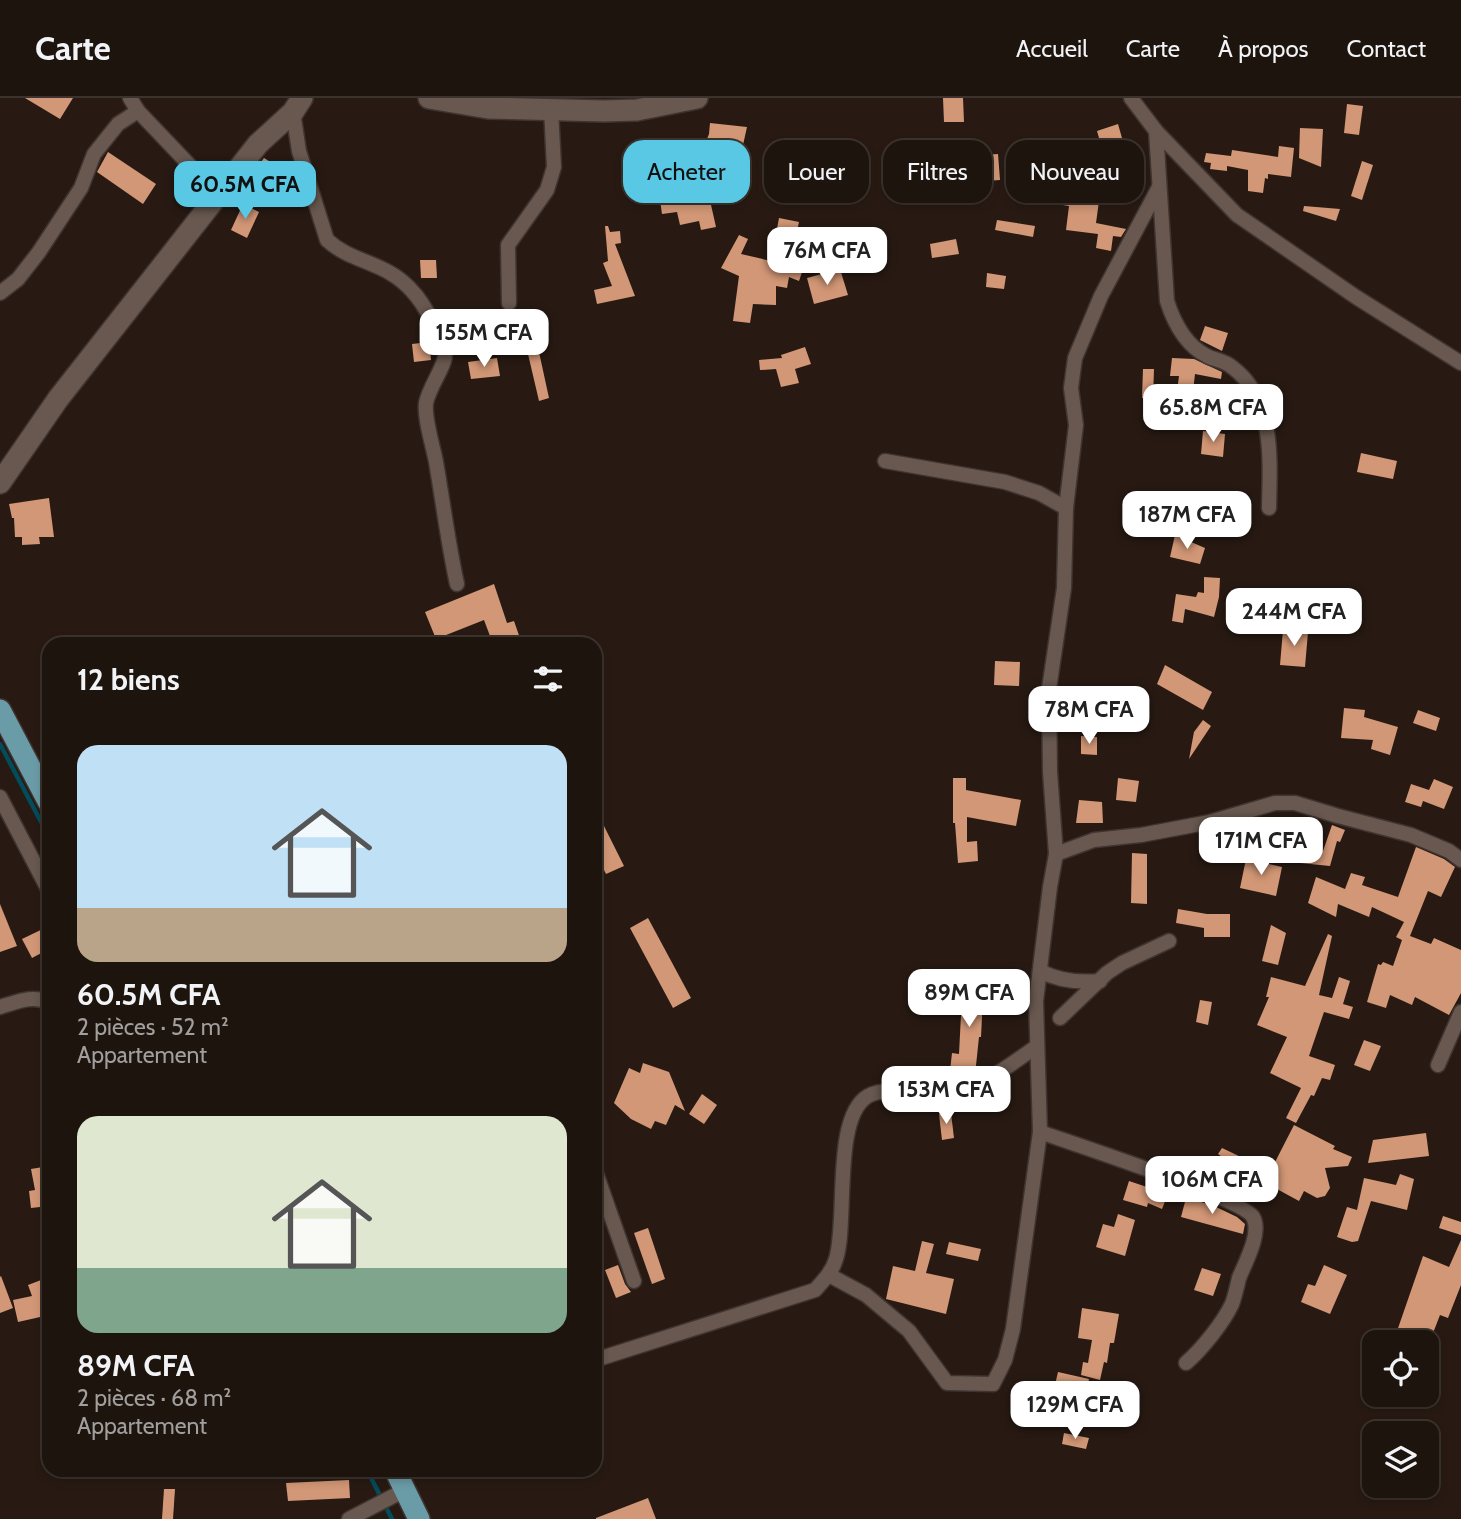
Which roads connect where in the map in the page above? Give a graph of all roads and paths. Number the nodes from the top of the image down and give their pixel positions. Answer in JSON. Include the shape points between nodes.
{"nodes":[{"id":1,"x":130,"y":98,"type":"edge"},
{"id":2,"x":429,"y":98,"type":"edge"},
{"id":3,"x":697,"y":98,"type":"edge"},
{"id":4,"x":1131,"y":98,"type":"edge"},
{"id":5,"x":298,"y":105,"type":"edge"},
{"id":6,"x":551,"y":109,"type":"junction"},
{"id":7,"x":138,"y":111,"type":"junction"},
{"id":8,"x":1156,"y":131,"type":"junction"},
{"id":9,"x":1160,"y":185,"type":"junction"},
{"id":10,"x":218,"y":195,"type":"junction"},
{"id":11,"x":0,"y":293,"type":"edge"},
{"id":12,"x":509,"y":303,"type":"dead end"},
{"id":13,"x":1461,"y":363,"type":"edge"},
{"id":14,"x":885,"y":461,"type":"dead end"},
{"id":15,"x":0,"y":483,"type":"edge"},
{"id":16,"x":1066,"y":508,"type":"junction"},
{"id":17,"x":1269,"y":508,"type":"dead end"},
{"id":18,"x":457,"y":584,"type":"dead end"},
{"id":19,"x":0,"y":710,"type":"edge"},
{"id":20,"x":42,"y":790,"type":"edge"},
{"id":21,"x":0,"y":797,"type":"edge"},
{"id":22,"x":1056,"y":854,"type":"junction"},
{"id":23,"x":1461,"y":860,"type":"edge"},
{"id":24,"x":42,"y":878,"type":"edge"},
{"id":25,"x":1169,"y":941,"type":"dead end"},
{"id":26,"x":1040,"y":971,"type":"junction"},
{"id":27,"x":1100,"y":981,"type":"junction"},
{"id":28,"x":42,"y":1000,"type":"edge"},
{"id":29,"x":0,"y":1007,"type":"edge"},
{"id":30,"x":1461,"y":1012,"type":"edge"},
{"id":31,"x":1060,"y":1018,"type":"dead end"},
{"id":32,"x":1036,"y":1047,"type":"junction"},
{"id":33,"x":1438,"y":1065,"type":"dead end"},
{"id":34,"x":1040,"y":1132,"type":"junction"},
{"id":35,"x":602,"y":1190,"type":"edge"},
{"id":36,"x":829,"y":1275,"type":"junction"},
{"id":37,"x":634,"y":1281,"type":"dead end"},
{"id":38,"x":602,"y":1358,"type":"edge"},
{"id":39,"x":1186,"y":1363,"type":"dead end"},
{"id":40,"x":398,"y":1477,"type":"edge"},
{"id":41,"x":405,"y":1490,"type":"junction"},
{"id":42,"x":375,"y":1513,"type":"edge"},
{"id":43,"x":349,"y":1519,"type":"edge"},
{"id":44,"x":419,"y":1519,"type":"edge"}],
"edges":[{"from":1,"to":7,"type":"street"},
{"from":2,"to":6,"type":"street","via":[[488,108]]},
{"from":3,"to":6,"type":"street","via":[[637,110]]},
{"from":4,"to":8,"type":"street"},
{"from":5,"to":10,"type":"street","via":[[258,144]]},
{"from":5,"to":18,"type":"street","via":[[299,151],[327,240],[337,249],[390,270],[413,291],[434,324],[445,354],[426,405]]},
{"from":6,"to":12,"type":"street","via":[[554,167],[547,190],[508,245]]},
{"from":7,"to":10,"type":"street"},
{"from":7,"to":11,"type":"street","via":[[118,124],[94,154],[81,188],[38,252],[18,279]]},
{"from":8,"to":9,"type":"street"},
{"from":8,"to":13,"type":"street","via":[[1237,215],[1356,298]]},
{"from":9,"to":16,"type":"street","via":[[1101,296],[1075,358],[1070,388],[1076,425]]},
{"from":9,"to":17,"type":"street","via":[[1167,301],[1175,325],[1205,355],[1229,364],[1245,377],[1263,410],[1270,455]]},
{"from":10,"to":15,"type":"street","via":[[58,399]]},
{"from":14,"to":16,"type":"street","via":[[1005,482]]},
{"from":16,"to":22,"type":"street","via":[[1063,588],[1048,689]]},
{"from":19,"to":20,"type":"main road"},
{"from":21,"to":24,"type":"street"},
{"from":22,"to":23,"type":"street","via":[[1094,839],[1175,829],[1275,803],[1295,803],[1410,835],[1449,850]]},
{"from":22,"to":26,"type":"street"},
{"from":25,"to":27,"type":"street","via":[[1122,963]]},
{"from":26,"to":27,"type":"street","via":[[1059,979]]},
{"from":26,"to":32,"type":"street"},
{"from":27,"to":31,"type":"street"},
{"from":28,"to":29,"type":"street"},
{"from":30,"to":33,"type":"street"},
{"from":32,"to":34,"type":"street"},
{"from":32,"to":36,"type":"street","via":[[970,1088],[947,1093],[881,1092],[856,1107],[847,1131],[841,1224]]},
{"from":34,"to":36,"type":"street","via":[[1013,1329],[993,1384],[947,1383],[909,1331],[866,1295]]},
{"from":34,"to":39,"type":"street","via":[[1190,1185],[1245,1208],[1254,1219],[1249,1259],[1231,1306],[1212,1336]]},
{"from":35,"to":37,"type":"street"},
{"from":36,"to":38,"type":"street","via":[[815,1290]]},
{"from":40,"to":41,"type":"main road"},
{"from":41,"to":42,"type":"street"},
{"from":41,"to":44,"type":"main road"},
{"from":42,"to":43,"type":"street"}]}
